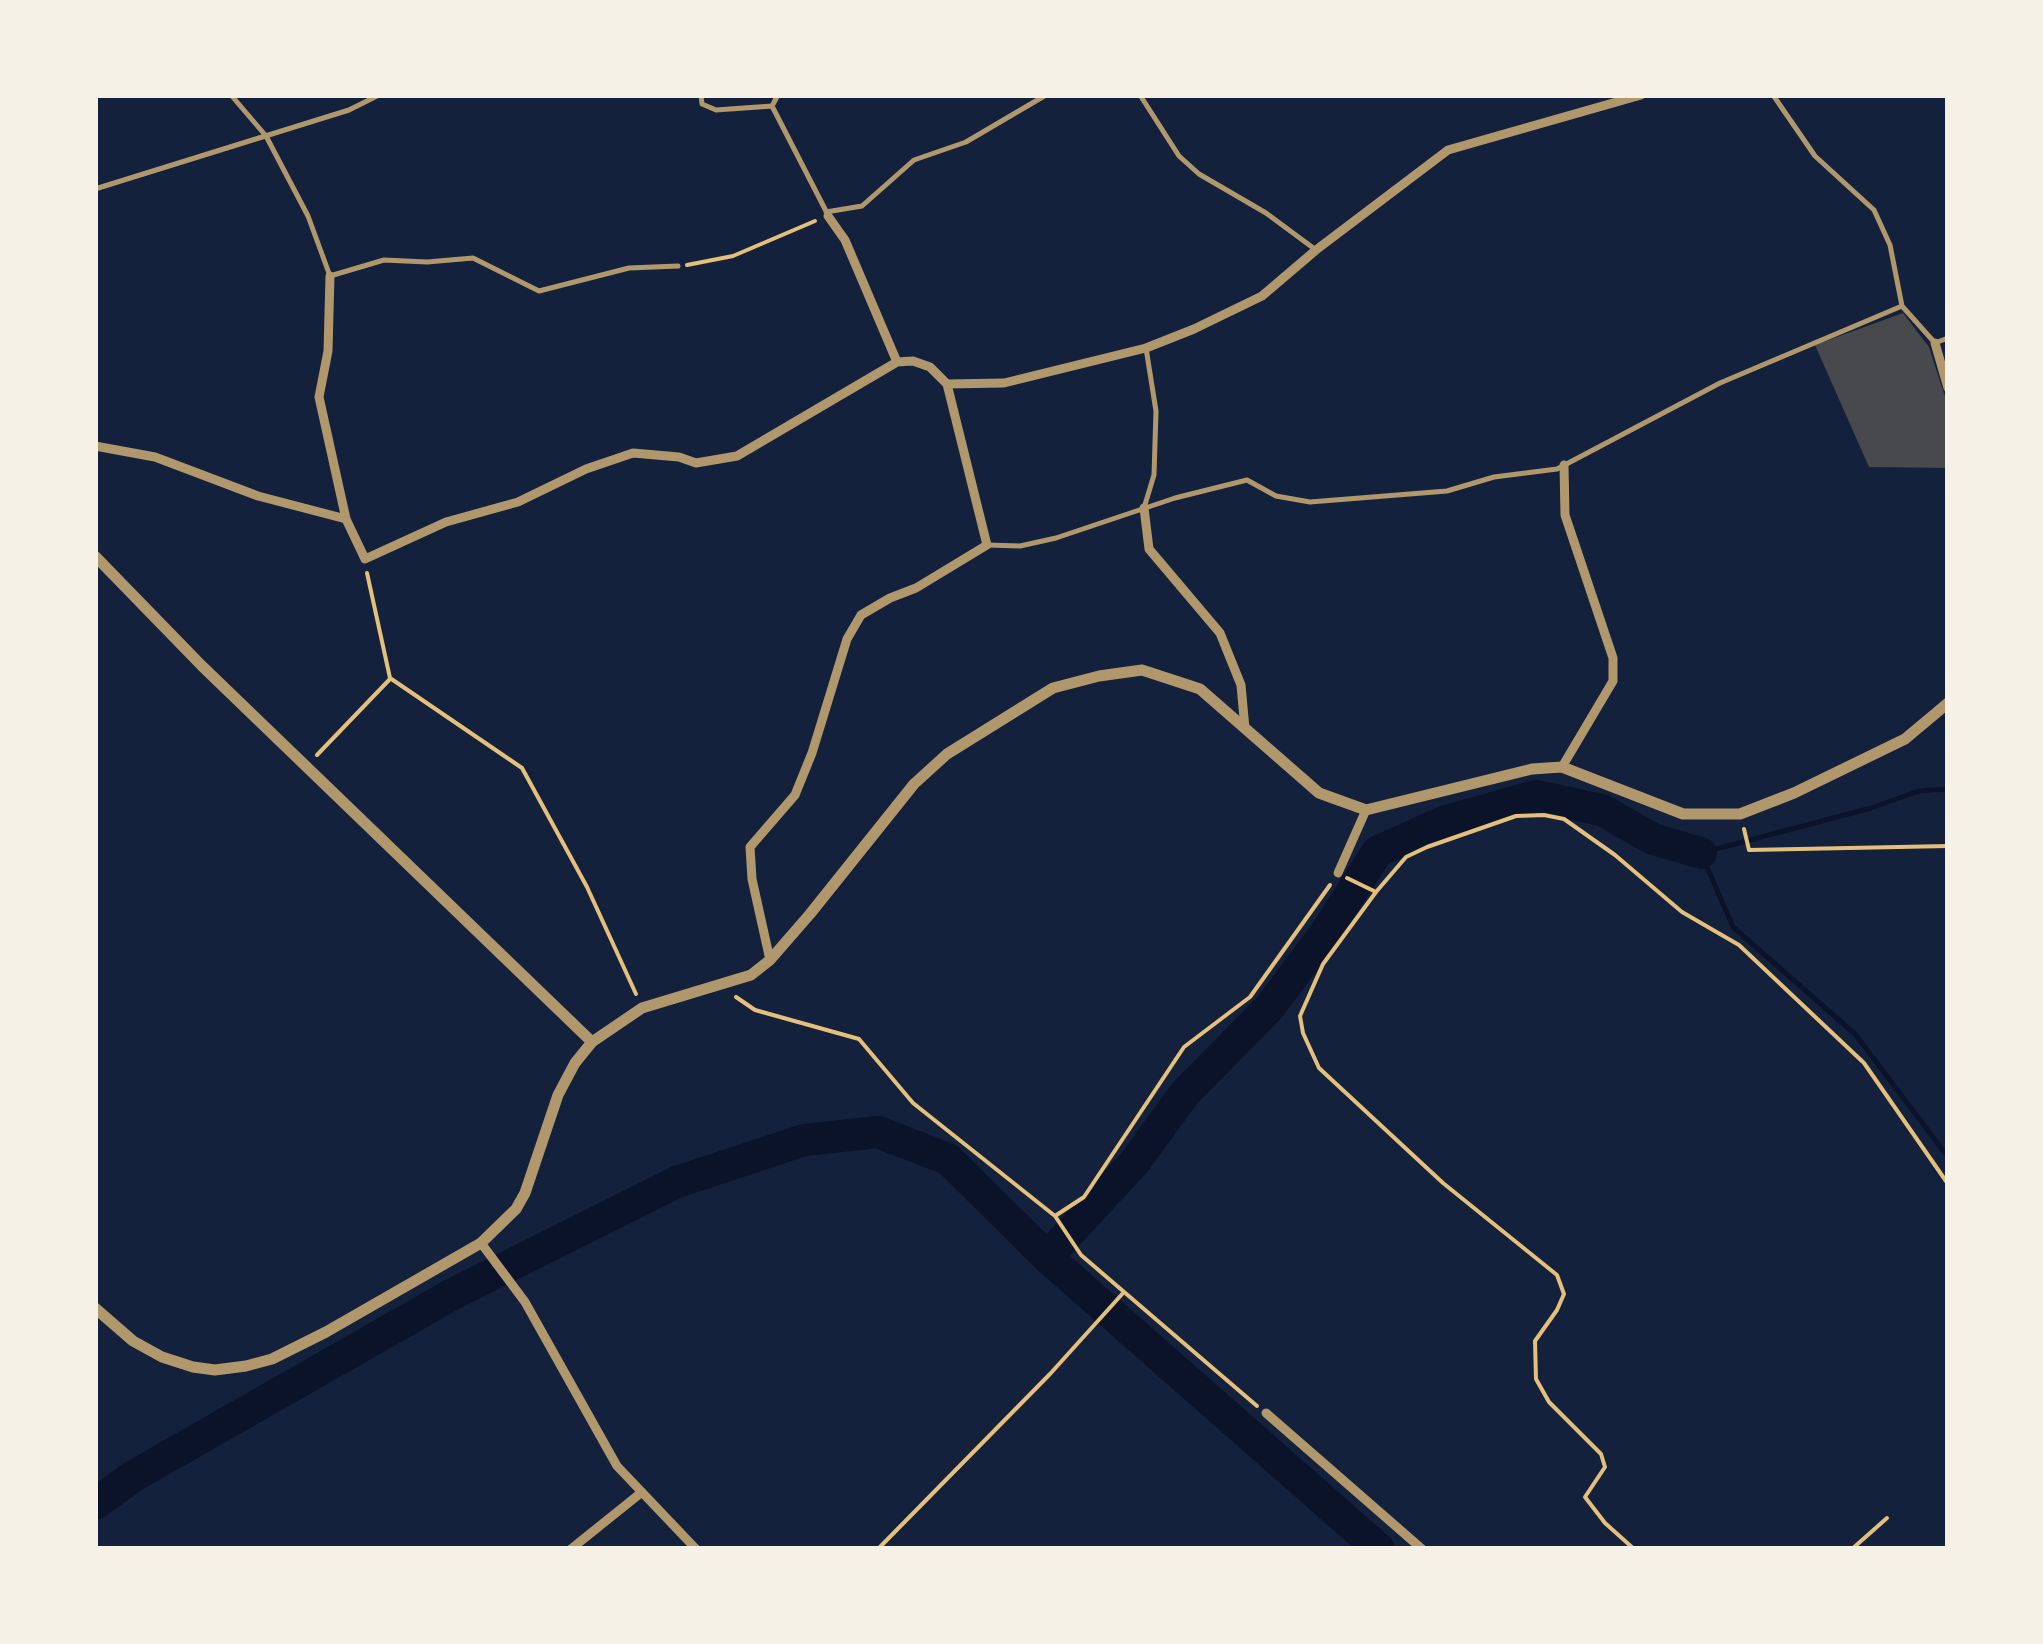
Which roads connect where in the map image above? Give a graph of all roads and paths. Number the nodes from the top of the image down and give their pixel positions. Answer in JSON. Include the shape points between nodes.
{"nodes":[{"id":1,"x":231,"y":95,"type":"edge"},
{"id":2,"x":379,"y":95,"type":"edge"},
{"id":3,"x":701,"y":95,"type":"edge"},
{"id":4,"x":778,"y":95,"type":"edge"},
{"id":5,"x":1046,"y":95,"type":"edge"},
{"id":6,"x":1140,"y":95,"type":"edge"},
{"id":7,"x":1641,"y":95,"type":"edge"},
{"id":8,"x":1774,"y":95,"type":"edge"},
{"id":9,"x":772,"y":106,"type":"junction"},
{"id":10,"x":266,"y":136,"type":"junction"},
{"id":11,"x":95,"y":190,"type":"edge"},
{"id":12,"x":827,"y":214,"type":"junction"},
{"id":13,"x":1316,"y":250,"type":"junction"},
{"id":14,"x":678,"y":266,"type":"joint"},
{"id":15,"x":330,"y":276,"type":"junction"},
{"id":16,"x":1902,"y":306,"type":"junction"},
{"id":17,"x":1948,"y":338,"type":"edge"},
{"id":18,"x":1935,"y":343,"type":"junction"},
{"id":19,"x":1146,"y":348,"type":"junction"},
{"id":20,"x":897,"y":362,"type":"junction"},
{"id":21,"x":946,"y":384,"type":"junction"},
{"id":22,"x":1948,"y":388,"type":"edge"},
{"id":23,"x":95,"y":446,"type":"edge"},
{"id":24,"x":1564,"y":465,"type":"junction"},
{"id":25,"x":1144,"y":508,"type":"junction"},
{"id":26,"x":346,"y":519,"type":"junction"},
{"id":27,"x":987,"y":545,"type":"junction"},
{"id":28,"x":95,"y":556,"type":"edge"},
{"id":29,"x":364,"y":559,"type":"junction"},
{"id":30,"x":390,"y":678,"type":"junction"},
{"id":31,"x":1948,"y":703,"type":"edge"},
{"id":32,"x":1245,"y":729,"type":"junction"},
{"id":33,"x":307,"y":766,"type":"junction"},
{"id":34,"x":1562,"y":767,"type":"junction"},
{"id":35,"x":1366,"y":810,"type":"junction"},
{"id":36,"x":1740,"y":814,"type":"junction"},
{"id":37,"x":1948,"y":846,"type":"edge"},
{"id":38,"x":1338,"y":873,"type":"junction"},
{"id":39,"x":1376,"y":892,"type":"junction"},
{"id":40,"x":770,"y":960,"type":"junction"},
{"id":41,"x":720,"y":985,"type":"junction"},
{"id":42,"x":642,"y":1008,"type":"junction"},
{"id":43,"x":592,"y":1042,"type":"junction"},
{"id":44,"x":1948,"y":1184,"type":"edge"},
{"id":45,"x":1056,"y":1216,"type":"junction"},
{"id":46,"x":485,"y":1248,"type":"junction"},
{"id":47,"x":1124,"y":1292,"type":"junction"},
{"id":48,"x":95,"y":1308,"type":"edge"},
{"id":49,"x":1266,"y":1413,"type":"joint"},
{"id":50,"x":642,"y":1492,"type":"junction"},
{"id":51,"x":1887,"y":1518,"type":"dead end"},
{"id":52,"x":571,"y":1549,"type":"edge"},
{"id":53,"x":696,"y":1549,"type":"edge"},
{"id":54,"x":878,"y":1549,"type":"edge"},
{"id":55,"x":1422,"y":1549,"type":"edge"},
{"id":56,"x":1634,"y":1549,"type":"edge"},
{"id":57,"x":1852,"y":1549,"type":"edge"}],
"edges":[{"from":1,"to":10,"type":"lane"},
{"from":2,"to":10,"type":"lane"},
{"from":3,"to":9,"type":"lane","via":[[702,104],[716,110]]},
{"from":4,"to":9,"type":"lane"},
{"from":5,"to":12,"type":"lane","via":[[966,142],[914,160],[862,206]]},
{"from":6,"to":13,"type":"lane","via":[[1178,156]]},
{"from":7,"to":13,"type":"street","via":[[1448,150]]},
{"from":8,"to":16,"type":"lane","via":[[1815,156],[1874,210],[1890,245]]},
{"from":9,"to":12,"type":"lane"},
{"from":10,"to":11,"type":"lane"},
{"from":10,"to":15,"type":"lane"},
{"from":12,"to":14,"type":"path","via":[[733,256]]},
{"from":12,"to":20,"type":"street","via":[[845,240]]},
{"from":13,"to":19,"type":"street","via":[[1262,296]]},
{"from":14,"to":15,"type":"lane","via":[[629,268],[539,290],[473,258],[384,260]]},
{"from":15,"to":26,"type":"street","via":[[328,351],[318,397]]},
{"from":16,"to":18,"type":"lane"},
{"from":16,"to":24,"type":"lane","via":[[1720,383]]},
{"from":17,"to":18,"type":"lane"},
{"from":18,"to":22,"type":"street"},
{"from":19,"to":21,"type":"street","via":[[1004,383]]},
{"from":19,"to":25,"type":"lane","via":[[1156,412],[1154,476]]},
{"from":20,"to":21,"type":"street","via":[[930,368]]},
{"from":20,"to":29,"type":"street","via":[[737,456],[696,463],[633,453]]},
{"from":21,"to":27,"type":"street"},
{"from":23,"to":26,"type":"street","via":[[156,457],[258,496]]},
{"from":24,"to":25,"type":"lane","via":[[1447,491],[1310,502],[1276,496],[1248,480]]},
{"from":24,"to":34,"type":"street","via":[[1565,515],[1614,658],[1613,681]]},
{"from":25,"to":27,"type":"lane","via":[[1056,538]]},
{"from":25,"to":32,"type":"street","via":[[1149,549],[1220,633],[1241,685]]},
{"from":26,"to":29,"type":"street"},
{"from":27,"to":40,"type":"street","via":[[861,615],[794,795],[750,847]]},
{"from":28,"to":33,"type":"street"},
{"from":29,"to":30,"type":"path"},
{"from":30,"to":33,"type":"path"},
{"from":30,"to":42,"type":"path","via":[[522,768]]},
{"from":31,"to":36,"type":"street","via":[[1905,738]]},
{"from":32,"to":35,"type":"street","via":[[1319,793]]},
{"from":32,"to":40,"type":"street","via":[[1200,689],[1142,670],[1052,688],[947,754],[914,784]]},
{"from":33,"to":43,"type":"street"},
{"from":34,"to":35,"type":"street"},
{"from":34,"to":36,"type":"street","via":[[1683,814]]},
{"from":35,"to":38,"type":"street"},
{"from":36,"to":37,"type":"path","via":[[1750,850]]},
{"from":38,"to":39,"type":"path"},
{"from":38,"to":45,"type":"path","via":[[1250,997],[1184,1047],[1084,1196]]},
{"from":39,"to":44,"type":"path","via":[[1406,858],[1427,847],[1516,816],[1564,819],[1682,912],[1739,945],[1864,1064]]},
{"from":39,"to":56,"type":"path","via":[[1323,964],[1300,1016],[1302,1033],[1319,1068],[1443,1183],[1558,1274],[1564,1294],[1535,1341],[1536,1379],[1549,1402],[1601,1454],[1605,1468],[1586,1497]]},
{"from":40,"to":41,"type":"street"},
{"from":41,"to":42,"type":"street"},
{"from":41,"to":45,"type":"path","via":[[755,1010],[859,1040],[913,1102]]},
{"from":42,"to":43,"type":"street"},
{"from":43,"to":46,"type":"street","via":[[558,1094],[516,1209]]},
{"from":45,"to":47,"type":"path","via":[[1082,1255]]},
{"from":46,"to":48,"type":"street","via":[[272,1360],[246,1366],[215,1370],[162,1356]]},
{"from":46,"to":50,"type":"street","via":[[524,1302],[617,1466]]},
{"from":47,"to":49,"type":"path"},
{"from":47,"to":54,"type":"path"},
{"from":49,"to":55,"type":"street"},
{"from":50,"to":52,"type":"street"},
{"from":50,"to":53,"type":"street"},
{"from":51,"to":57,"type":"path"}]}
